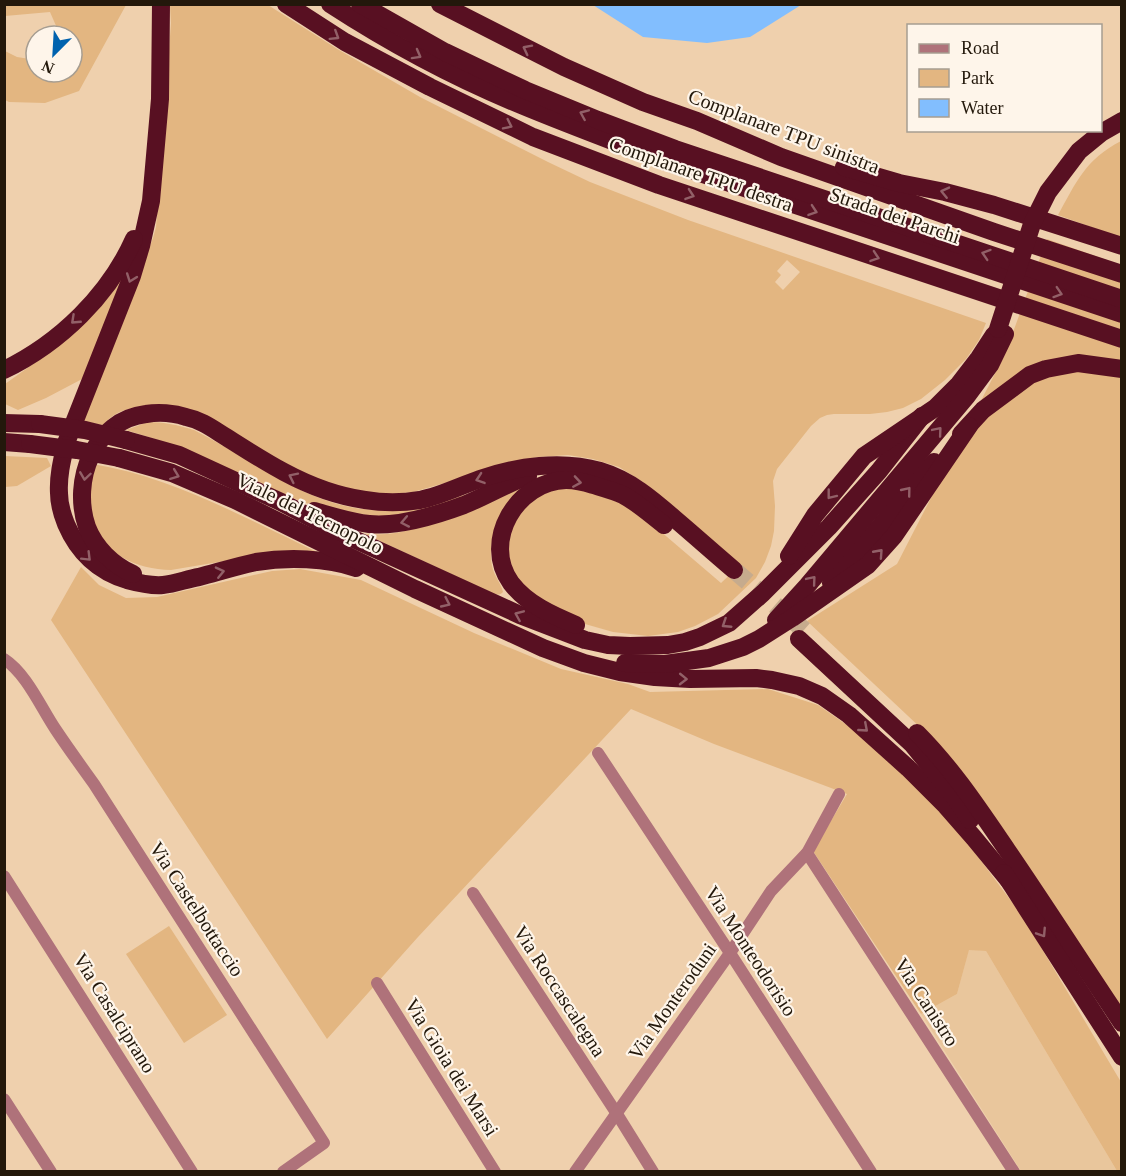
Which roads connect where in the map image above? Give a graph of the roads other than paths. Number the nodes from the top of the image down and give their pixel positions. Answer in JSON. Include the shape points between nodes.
{"nodes":[{"id":1,"x":161,"y":4,"type":"edge"},
{"id":2,"x":286,"y":4,"type":"edge"},
{"id":3,"x":330,"y":4,"type":"edge"},
{"id":4,"x":440,"y":4,"type":"edge"},
{"id":5,"x":363,"y":6,"type":"edge"},
{"id":6,"x":697,"y":122,"type":"junction"},
{"id":7,"x":1122,"y":122,"type":"edge"},
{"id":8,"x":1122,"y":134,"type":"edge"},
{"id":9,"x":151,"y":201,"type":"junction"},
{"id":10,"x":1122,"y":246,"type":"edge"},
{"id":11,"x":1122,"y":274,"type":"edge"},
{"id":12,"x":1122,"y":299,"type":"edge"},
{"id":13,"x":1122,"y":314,"type":"edge"},
{"id":14,"x":1001,"y":331,"type":"junction"},
{"id":15,"x":1122,"y":339,"type":"edge"},
{"id":16,"x":1122,"y":369,"type":"edge"},
{"id":17,"x":4,"y":370,"type":"edge"},
{"id":18,"x":4,"y":423,"type":"edge"},
{"id":19,"x":4,"y":442,"type":"edge"},
{"id":20,"x":558,"y":466,"type":"junction"},
{"id":21,"x":280,"y":502,"type":"junction"},
{"id":22,"x":163,"y":585,"type":"junction"},
{"id":23,"x":415,"y":589,"type":"junction"},
{"id":24,"x":759,"y":639,"type":"junction"},
{"id":25,"x":630,"y":646,"type":"junction"},
{"id":26,"x":4,"y":659,"type":"edge"},
{"id":27,"x":584,"y":663,"type":"junction"},
{"id":28,"x":598,"y":753,"type":"dead end"},
{"id":29,"x":839,"y":794,"type":"dead end"},
{"id":30,"x":807,"y":853,"type":"junction"},
{"id":31,"x":4,"y":876,"type":"edge"},
{"id":32,"x":1011,"y":884,"type":"junction"},
{"id":33,"x":473,"y":893,"type":"dead end"},
{"id":34,"x":730,"y":953,"type":"junction"},
{"id":35,"x":376,"y":983,"type":"dead end"},
{"id":36,"x":1122,"y":1023,"type":"edge"},
{"id":37,"x":1122,"y":1057,"type":"edge"},
{"id":38,"x":4,"y":1100,"type":"edge"},
{"id":39,"x":617,"y":1114,"type":"junction"},
{"id":40,"x":51,"y":1172,"type":"edge"},
{"id":41,"x":192,"y":1172,"type":"edge"},
{"id":42,"x":283,"y":1172,"type":"edge"},
{"id":43,"x":495,"y":1172,"type":"edge"},
{"id":44,"x":575,"y":1172,"type":"edge"},
{"id":45,"x":653,"y":1172,"type":"edge"},
{"id":46,"x":871,"y":1172,"type":"edge"},
{"id":47,"x":1014,"y":1172,"type":"edge"}],
"edges":[{"from":1,"to":9,"type":"highway","via":[[160,99]]},
{"from":2,"to":15,"type":"highway","name":"Complanare TPU destra","one_way":true,"via":[[345,42],[533,137],[659,185]]},
{"from":3,"to":13,"type":"highway","name":"Strada dei Parchi","one_way":true,"via":[[439,67],[595,135]]},
{"from":6,"to":4,"type":"highway","name":"Complanare TPU sinistra","one_way":true,"via":[[564,67]]},
{"from":12,"to":5,"type":"highway","name":"Strada dei Parchi","one_way":true,"via":[[598,120],[445,52]]},
{"from":10,"to":6,"type":"highway","one_way":true,"via":[[994,205],[899,183]]},
{"from":6,"to":11,"type":"highway","name":"Complanare TPU sinistra","via":[[781,157]]},
{"from":7,"to":14,"type":"highway","bridge":true,"via":[[1079,151],[1048,192],[1032,225]]},
{"from":8,"to":14,"type":"highway","via":[[1083,162],[1054,202]]},
{"from":9,"to":17,"type":"highway","one_way":true,"via":[[104,290],[44,346]]},
{"from":9,"to":22,"type":"highway","one_way":true,"via":[[132,276],[66,443],[59,494],[71,536],[89,560],[123,579]]},
{"from":24,"to":14,"type":"highway","one_way":true,"via":[[967,396],[990,365]]},
{"from":14,"to":25,"type":"highway","one_way":true,"via":[[935,408],[864,456],[815,515],[770,586],[729,623],[685,642]]},
{"from":24,"to":16,"type":"highway","one_way":true,"via":[[816,601],[911,487],[983,410],[1030,375],[1078,363]]},
{"from":18,"to":21,"type":"highway","name":"Viale del Tecnopolo","bridge":true,"via":[[85,430],[179,455]]},
{"from":19,"to":23,"type":"highway","name":"Viale del Tecnopolo","one_way":true,"bridge":true,"via":[[77,450],[172,473]]},
{"from":20,"to":21,"type":"highway","one_way":true,"via":[[464,504],[399,524],[358,523]]},
{"from":20,"to":22,"type":"highway","one_way":true,"via":[[502,473],[418,500],[365,500],[307,483],[186,417],[133,416],[111,429],[91,452],[84,482],[84,510],[87,526],[103,552],[138,577]]},
{"from":25,"to":20,"type":"highway","one_way":true,"via":[[538,606],[523,596],[508,577],[501,556],[506,520],[537,487],[577,480],[613,491],[635,502],[731,574],[642,491],[602,472]]},
{"from":25,"to":21,"type":"highway","one_way":true,"via":[[585,640],[531,620]]},
{"from":22,"to":23,"type":"highway","one_way":true,"via":[[257,562],[302,559],[342,564]]},
{"from":23,"to":27,"type":"highway","name":"Viale del Tecnopolo","one_way":true},
{"from":24,"to":27,"type":"highway","via":[[726,653],[688,662]]},
{"from":26,"to":42,"type":"street","name":"Via Castelbottaccio","via":[[23,678],[94,784],[324,1143]]},
{"from":27,"to":32,"type":"highway","one_way":true,"via":[[654,677],[772,680],[822,696],[908,768],[946,806]]},
{"from":28,"to":34,"type":"street","name":"Via Monteodorisio"},
{"from":29,"to":30,"type":"street","name":"Via Monteroduni"},
{"from":30,"to":34,"type":"street","name":"Via Monteroduni","via":[[771,891]]},
{"from":30,"to":47,"type":"street","name":"Via Canistro"},
{"from":31,"to":41,"type":"street","name":"Via Casalciprano"},
{"from":32,"to":36,"type":"highway","via":[[954,796],[913,746],[802,634],[919,734],[963,785]]},
{"from":32,"to":37,"type":"highway","one_way":true},
{"from":33,"to":39,"type":"street","name":"Via Roccascalegna"},
{"from":34,"to":39,"type":"street","name":"Via Monteroduni"},
{"from":34,"to":46,"type":"street","name":"Via Monteodorisio"},
{"from":35,"to":43,"type":"street","name":"Via Gioia dei Marsi"},
{"from":38,"to":40,"type":"street"},
{"from":39,"to":44,"type":"street","name":"Via Monteroduni"},
{"from":39,"to":45,"type":"street","name":"Via Roccascalegna"}]}
